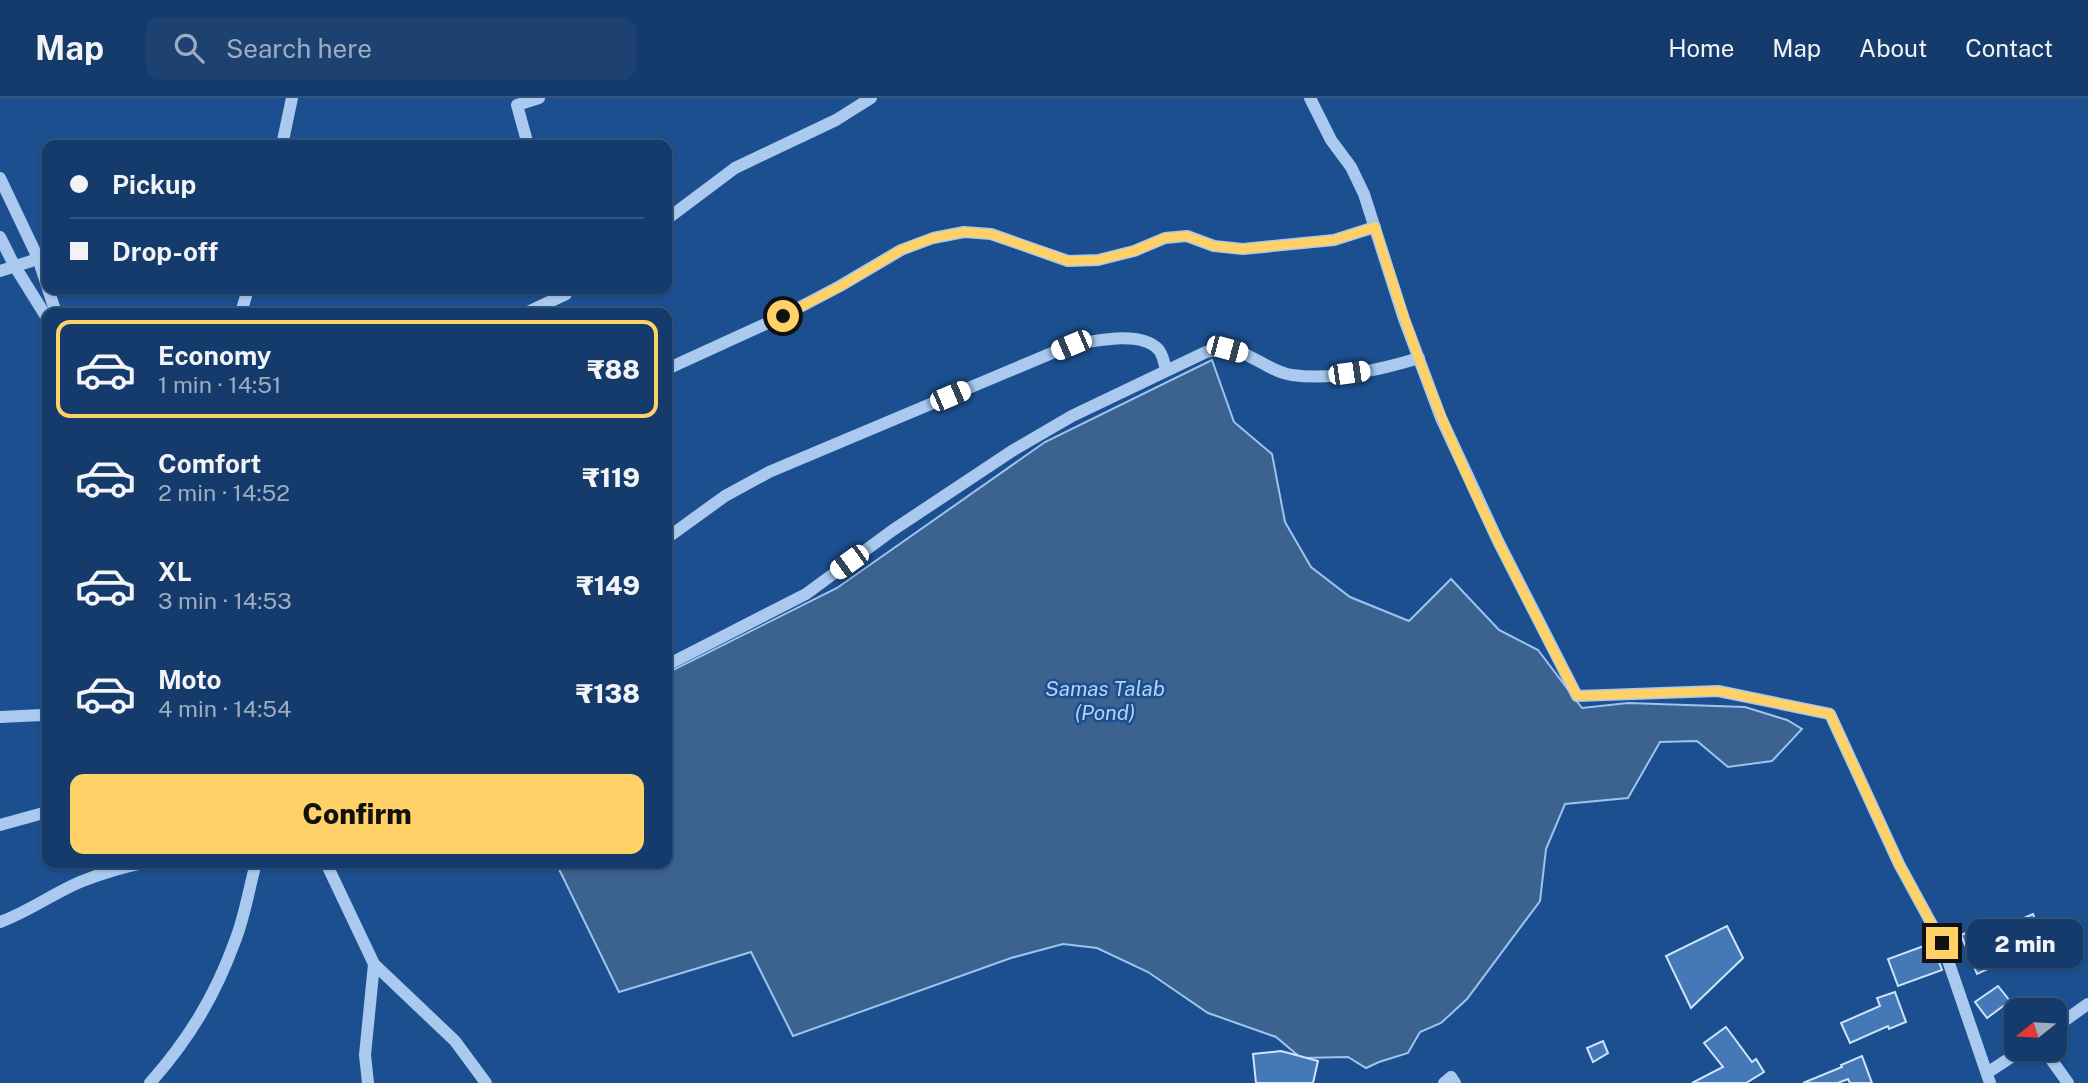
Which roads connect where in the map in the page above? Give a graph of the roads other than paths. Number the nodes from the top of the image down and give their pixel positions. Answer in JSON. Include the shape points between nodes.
{"nodes":[{"id":1,"x":292,"y":98,"type":"edge"},
{"id":2,"x":539,"y":98,"type":"edge"},
{"id":3,"x":871,"y":98,"type":"edge"},
{"id":4,"x":1310,"y":98,"type":"edge"},
{"id":5,"x":283,"y":140,"type":"edge"},
{"id":6,"x":527,"y":140,"type":"edge"},
{"id":7,"x":0,"y":178,"type":"edge"},
{"id":8,"x":672,"y":215,"type":"edge"},
{"id":9,"x":1375,"y":227,"type":"junction"},
{"id":10,"x":0,"y":237,"type":"edge"},
{"id":11,"x":42,"y":257,"type":"edge"},
{"id":12,"x":14,"y":265,"type":"junction"},
{"id":13,"x":0,"y":271,"type":"edge"},
{"id":14,"x":562,"y":294,"type":"edge"},
{"id":15,"x":536,"y":308,"type":"edge"},
{"id":16,"x":42,"y":310,"type":"edge"},
{"id":17,"x":1419,"y":358,"type":"junction"},
{"id":18,"x":672,"y":367,"type":"edge"},
{"id":19,"x":1166,"y":370,"type":"junction"},
{"id":20,"x":672,"y":535,"type":"edge"},
{"id":21,"x":672,"y":663,"type":"edge"},
{"id":22,"x":42,"y":715,"type":"edge"},
{"id":23,"x":0,"y":717,"type":"edge"},
{"id":24,"x":42,"y":813,"type":"edge"},
{"id":25,"x":0,"y":825,"type":"edge"},
{"id":26,"x":121,"y":868,"type":"edge"},
{"id":27,"x":255,"y":868,"type":"edge"},
{"id":28,"x":328,"y":868,"type":"edge"},
{"id":29,"x":0,"y":922,"type":"edge"},
{"id":30,"x":374,"y":964,"type":"junction"},
{"id":31,"x":2088,"y":1004,"type":"edge"},
{"id":32,"x":2067,"y":1019,"type":"edge"},
{"id":33,"x":2009,"y":1061,"type":"edge"},
{"id":34,"x":2052,"y":1061,"type":"edge"},
{"id":35,"x":1989,"y":1078,"type":"edge"},
{"id":36,"x":150,"y":1083,"type":"edge"},
{"id":37,"x":368,"y":1083,"type":"edge"},
{"id":38,"x":486,"y":1083,"type":"edge"},
{"id":39,"x":1444,"y":1083,"type":"edge"},
{"id":40,"x":1455,"y":1083,"type":"edge"},
{"id":41,"x":2068,"y":1083,"type":"edge"}],
"edges":[{"from":1,"to":5,"type":"street"},
{"from":2,"to":6,"type":"street","via":[[517,105]]},
{"from":3,"to":8,"type":"street","via":[[836,120],[735,168]]},
{"from":4,"to":9,"type":"street","via":[[1351,167]]},
{"from":7,"to":11,"type":"street"},
{"from":9,"to":17,"type":"street"},
{"from":9,"to":18,"type":"street","via":[[1334,240],[1243,249],[1214,246],[1186,236],[1165,238],[1110,257],[1068,261],[991,234],[964,232],[933,238],[901,250],[783,316]]},
{"from":10,"to":12,"type":"street"},
{"from":11,"to":12,"type":"street"},
{"from":12,"to":13,"type":"street"},
{"from":12,"to":16,"type":"street"},
{"from":14,"to":15,"type":"street"},
{"from":17,"to":19,"type":"street","via":[[1328,376],[1290,375],[1227,349],[1206,352]]},
{"from":17,"to":35,"type":"street","via":[[1441,418],[1498,541],[1577,696],[1718,691],[1830,714],[1899,864],[1942,943]]},
{"from":19,"to":20,"type":"street","via":[[1161,351],[1132,338],[1071,345],[769,472],[725,496]]},
{"from":19,"to":21,"type":"street","via":[[1012,451],[806,594]]},
{"from":22,"to":23,"type":"street"},
{"from":24,"to":25,"type":"street"},
{"from":26,"to":29,"type":"street","via":[[78,883]]},
{"from":27,"to":36,"type":"street","via":[[236,939],[215,988],[195,1027]]},
{"from":28,"to":30,"type":"street"},
{"from":30,"to":37,"type":"street","via":[[365,1055]]},
{"from":30,"to":38,"type":"street","via":[[455,1041]]},
{"from":31,"to":32,"type":"street"},
{"from":33,"to":35,"type":"street"},
{"from":34,"to":41,"type":"street"},
{"from":39,"to":40,"type":"street","via":[[1451,1077]]}]}
